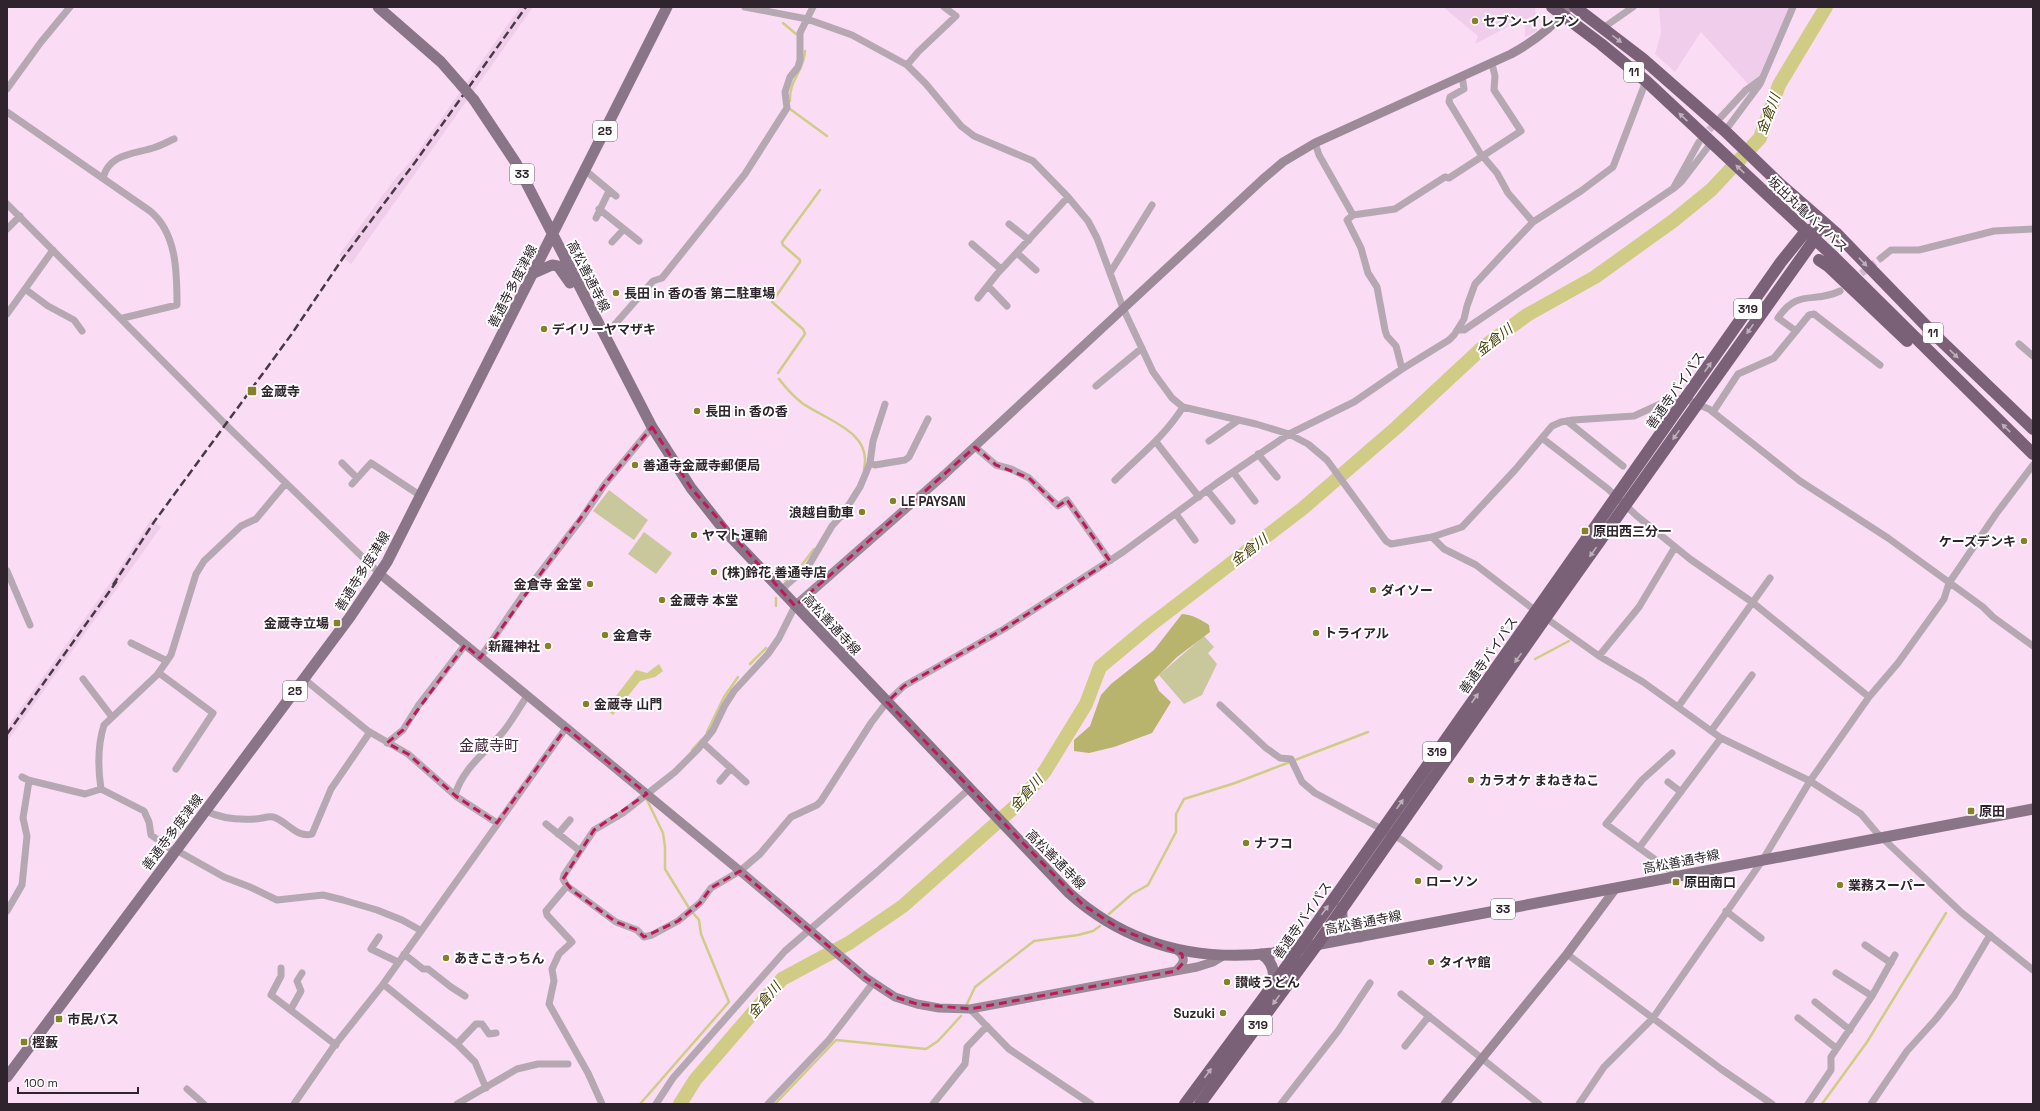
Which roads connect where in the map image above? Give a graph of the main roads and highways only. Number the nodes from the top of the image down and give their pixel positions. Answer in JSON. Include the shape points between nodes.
{"nodes":[{"id":1,"x":378,"y":7,"type":"edge"},
{"id":2,"x":667,"y":7,"type":"edge"},
{"id":3,"x":1552,"y":7,"type":"edge"},
{"id":4,"x":1575,"y":7,"type":"edge"},
{"id":5,"x":1566,"y":11,"type":"edge"},
{"id":6,"x":516,"y":163,"type":"junction"},
{"id":7,"x":568,"y":206,"type":"junction"},
{"id":8,"x":1814,"y":214,"type":"junction"},
{"id":9,"x":1790,"y":217,"type":"junction"},
{"id":10,"x":1813,"y":233,"type":"junction"},
{"id":11,"x":1836,"y":234,"type":"junction"},
{"id":12,"x":553,"y":235,"type":"junction"},
{"id":13,"x":561,"y":252,"type":"junction"},
{"id":14,"x":543,"y":254,"type":"junction"},
{"id":15,"x":1818,"y":260,"type":"junction"},
{"id":16,"x":1781,"y":262,"type":"junction"},
{"id":17,"x":533,"y":274,"type":"junction"},
{"id":18,"x":1789,"y":274,"type":"junction"},
{"id":19,"x":1859,"y":282,"type":"junction"},
{"id":20,"x":594,"y":315,"type":"junction"},
{"id":21,"x":1980,"y":402,"type":"junction"},
{"id":22,"x":2033,"y":429,"type":"edge"},
{"id":23,"x":2033,"y":454,"type":"edge"},
{"id":24,"x":1541,"y":615,"type":"junction"},
{"id":25,"x":2033,"y":809,"type":"edge"},
{"id":26,"x":1342,"y":907,"type":"junction"},
{"id":27,"x":1360,"y":937,"type":"junction"},
{"id":28,"x":1316,"y":946,"type":"junction"},
{"id":29,"x":1298,"y":949,"type":"junction"},
{"id":30,"x":1261,"y":954,"type":"junction"},
{"id":31,"x":1273,"y":984,"type":"junction"},
{"id":32,"x":7,"y":1077,"type":"edge"},
{"id":33,"x":1185,"y":1104,"type":"edge"},
{"id":34,"x":1200,"y":1104,"type":"edge"}],
"edges":[{"from":1,"to":6,"type":"main road","name":"高松善通寺線","number":"33","bridge":true,"via":[[441,62],[474,100]]},
{"from":2,"to":7,"type":"main road","name":"善通寺多度津線","number":"25"},
{"from":3,"to":5,"type":"highway","name":"坂出丸亀バイパス","number":"11"},
{"from":4,"to":8,"type":"highway","name":"坂出丸亀バイパス","number":"11","one_way":true,"via":[[1643,59],[1725,130]]},
{"from":9,"to":5,"type":"highway","name":"坂出丸亀バイパス","number":"11","one_way":true,"via":[[1646,81]]},
{"from":6,"to":7,"type":"main road","via":[[526,174],[546,213],[558,212]]},
{"from":6,"to":12,"type":"main road","name":"高松善通寺線","number":"33"},
{"from":7,"to":12,"type":"main road","name":"善通寺多度津線","number":"25"},
{"from":8,"to":10,"type":"highway"},
{"from":8,"to":11,"type":"highway","name":"坂出丸亀バイパス","number":"11"},
{"from":9,"to":10,"type":"highway","name":"坂出丸亀バイパス","number":"11"},
{"from":9,"to":16,"type":"highway","via":[[1795,229]]},
{"from":10,"to":11,"type":"highway"},
{"from":10,"to":16,"type":"highway","name":"善通寺バイパス","number":"319"},
{"from":10,"to":18,"type":"highway","name":"善通寺バイパス","number":"319"},
{"from":10,"to":19,"type":"highway","name":"坂出丸亀バイパス","number":"11"},
{"from":11,"to":22,"type":"highway","name":"坂出丸亀バイパス","number":"11","one_way":true,"via":[[1936,336]]},
{"from":12,"to":13,"type":"main road","name":"高松善通寺線","number":"33"},
{"from":12,"to":14,"type":"main road","name":"善通寺多度津線","number":"25"},
{"from":13,"to":14,"type":"main road","via":[[553,249]]},
{"from":13,"to":20,"type":"main road","name":"高松善通寺線","number":"33"},
{"from":14,"to":17,"type":"main road","name":"善通寺多度津線","number":"25"},
{"from":15,"to":18,"type":"highway","via":[[1811,261]]},
{"from":15,"to":19,"type":"highway","via":[[1831,262]]},
{"from":15,"to":21,"type":"highway","via":[[1828,266],[1929,362]]},
{"from":24,"to":16,"type":"highway","name":"善通寺バイパス","number":"319","one_way":true,"via":[[1616,497]]},
{"from":17,"to":20,"type":"main road","via":[[545,267],[558,266],[585,307]]},
{"from":17,"to":32,"type":"main road","name":"善通寺多度津線","number":"25","via":[[380,574]]},
{"from":18,"to":24,"type":"highway","name":"善通寺バイパス","number":"319","one_way":true,"via":[[1626,506]]},
{"from":19,"to":21,"type":"highway","name":"坂出丸亀バイパス","number":"11"},
{"from":20,"to":30,"type":"main road","name":"高松善通寺線","number":"33","via":[[652,427],[705,507],[795,606],[1083,905],[1120,929],[1158,945],[1223,956]]},
{"from":23,"to":21,"type":"highway","name":"坂出丸亀バイパス","number":"11","one_way":true},
{"from":24,"to":26,"type":"highway","name":"善通寺バイパス","number":"319","one_way":true,"via":[[1393,836]]},
{"from":29,"to":24,"type":"highway","name":"善通寺バイパス","number":"319","one_way":true,"via":[[1382,829]]},
{"from":25,"to":27,"type":"main road","name":"高松善通寺線","number":"33"},
{"from":26,"to":27,"type":"main road","via":[[1344,926]]},
{"from":26,"to":28,"type":"highway","name":"善通寺バイパス","number":"319"},
{"from":27,"to":28,"type":"main road","name":"高松善通寺線","number":"33"},
{"from":28,"to":29,"type":"main road","name":"高松善通寺線","number":"33"},
{"from":28,"to":34,"type":"highway","name":"善通寺バイパス","number":"319","one_way":true},
{"from":29,"to":30,"type":"main road","name":"高松善通寺線","number":"33"},
{"from":29,"to":31,"type":"highway","name":"善通寺バイパス","number":"319"},
{"from":30,"to":31,"type":"main road","via":[[1273,968]]},
{"from":33,"to":31,"type":"highway","name":"善通寺バイパス","number":"319","one_way":true}]}
